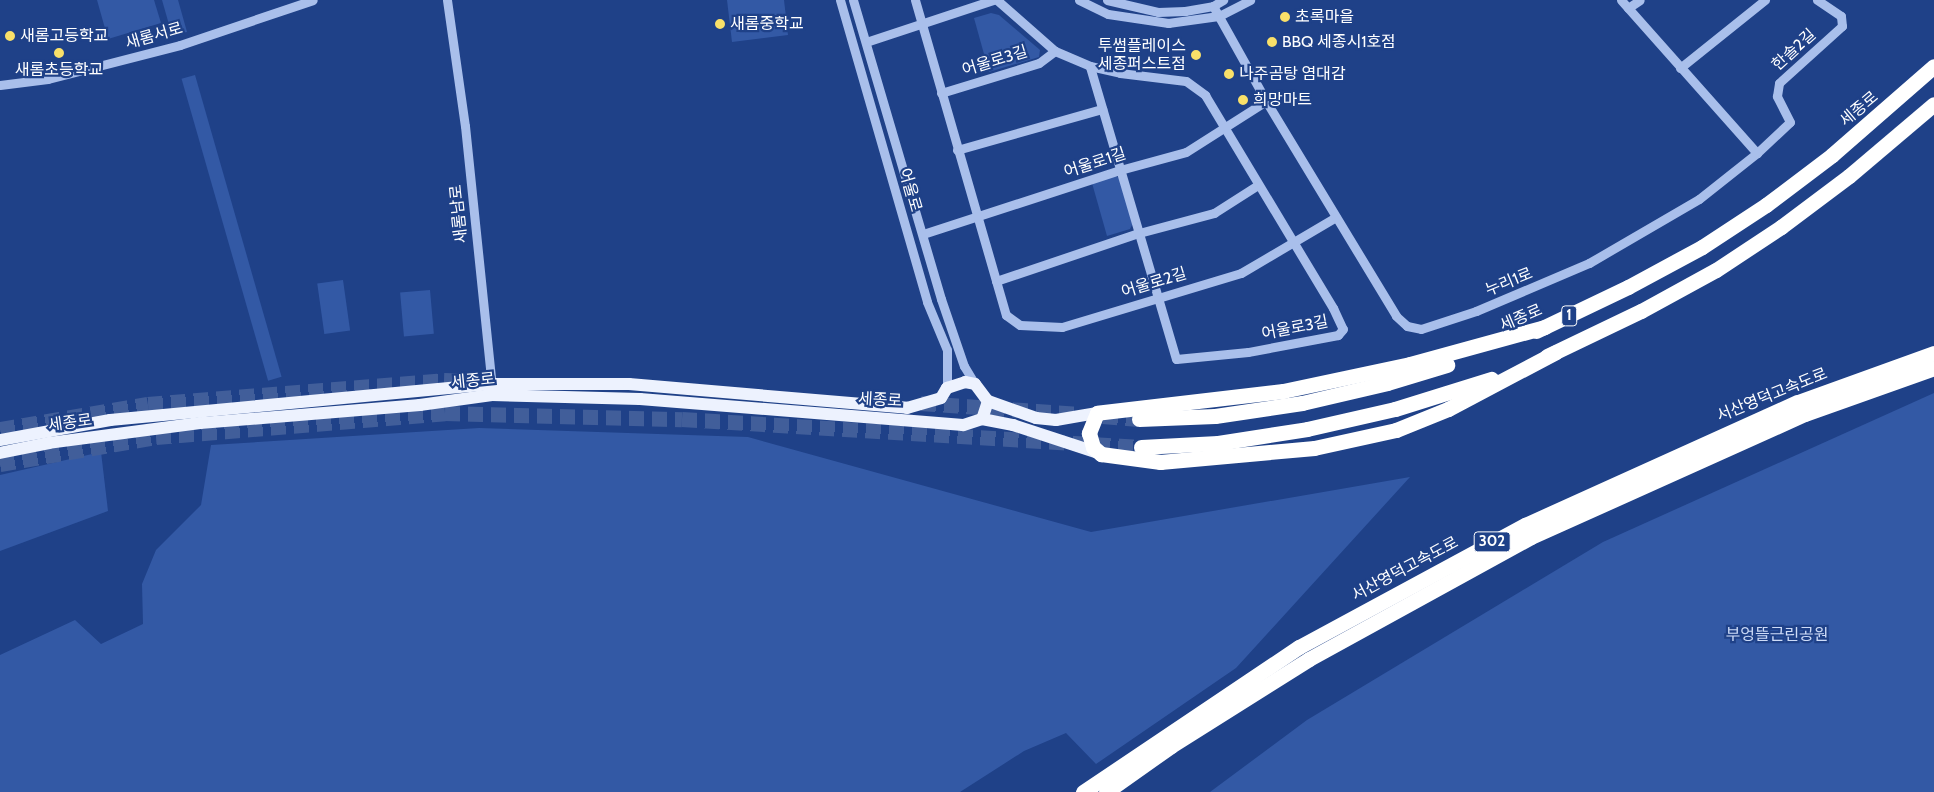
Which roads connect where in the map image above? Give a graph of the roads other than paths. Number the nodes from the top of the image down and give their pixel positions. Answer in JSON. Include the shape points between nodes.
{"nodes":[{"id":1,"x":313,"y":0,"type":"edge"},
{"id":2,"x":447,"y":0,"type":"edge"},
{"id":3,"x":454,"y":0,"type":"edge"},
{"id":4,"x":840,"y":0,"type":"edge"},
{"id":5,"x":853,"y":0,"type":"edge"},
{"id":6,"x":915,"y":0,"type":"edge"},
{"id":7,"x":993,"y":0,"type":"edge"},
{"id":8,"x":997,"y":0,"type":"edge"},
{"id":9,"x":1079,"y":0,"type":"edge"},
{"id":10,"x":1107,"y":0,"type":"edge"},
{"id":11,"x":1223,"y":0,"type":"edge"},
{"id":12,"x":1250,"y":0,"type":"edge"},
{"id":13,"x":1621,"y":0,"type":"edge"},
{"id":14,"x":1640,"y":0,"type":"edge"},
{"id":15,"x":1765,"y":0,"type":"edge"},
{"id":16,"x":1817,"y":0,"type":"edge"},
{"id":17,"x":1213,"y":6,"type":"junction"},
{"id":18,"x":1628,"y":8,"type":"junction"},
{"id":19,"x":1219,"y":16,"type":"junction"},
{"id":20,"x":922,"y":25,"type":"junction"},
{"id":21,"x":454,"y":31,"type":"junction"},
{"id":22,"x":866,"y":42,"type":"junction"},
{"id":23,"x":1055,"y":51,"type":"junction"},
{"id":24,"x":1090,"y":66,"type":"junction"},
{"id":25,"x":1934,"y":66,"type":"edge"},
{"id":26,"x":1680,"y":68,"type":"junction"},
{"id":27,"x":0,"y":85,"type":"edge"},
{"id":28,"x":941,"y":93,"type":"junction"},
{"id":29,"x":1266,"y":101,"type":"junction"},
{"id":30,"x":1934,"y":104,"type":"edge"},
{"id":31,"x":1102,"y":109,"type":"junction"},
{"id":32,"x":1224,"y":129,"type":"junction"},
{"id":33,"x":957,"y":150,"type":"junction"},
{"id":34,"x":1757,"y":153,"type":"junction"},
{"id":35,"x":1120,"y":170,"type":"junction"},
{"id":36,"x":1258,"y":185,"type":"junction"},
{"id":37,"x":1336,"y":217,"type":"junction"},
{"id":38,"x":976,"y":218,"type":"junction"},
{"id":39,"x":1139,"y":233,"type":"junction"},
{"id":40,"x":923,"y":234,"type":"junction"},
{"id":41,"x":1294,"y":243,"type":"junction"},
{"id":42,"x":996,"y":281,"type":"junction"},
{"id":43,"x":1157,"y":297,"type":"junction"},
{"id":44,"x":1545,"y":328,"type":"junction"},
{"id":45,"x":1556,"y":352,"type":"junction"},
{"id":46,"x":1934,"y":353,"type":"edge"},
{"id":47,"x":1934,"y":368,"type":"edge"},
{"id":48,"x":975,"y":384,"type":"junction"},
{"id":49,"x":492,"y":389,"type":"junction"},
{"id":50,"x":944,"y":393,"type":"junction"},
{"id":51,"x":988,"y":401,"type":"junction"},
{"id":52,"x":1096,"y":413,"type":"junction"},
{"id":53,"x":982,"y":419,"type":"junction"},
{"id":54,"x":1139,"y":419,"type":"tunnel mouth"},
{"id":55,"x":952,"y":422,"type":"junction"},
{"id":56,"x":0,"y":440,"type":"edge"},
{"id":57,"x":1140,"y":448,"type":"tunnel mouth"},
{"id":58,"x":0,"y":453,"type":"edge"},
{"id":59,"x":1101,"y":454,"type":"junction"},
{"id":60,"x":1082,"y":792,"type":"edge"},
{"id":61,"x":1106,"y":792,"type":"edge"}],
"edges":[{"from":1,"to":27,"type":"street","name":"새롬서로","via":[[180,45],[48,79]]},
{"from":2,"to":21,"type":"street","name":"새롬남로"},
{"from":3,"to":21,"type":"street","name":"새롬남로"},
{"from":4,"to":50,"type":"street","name":"어울로","via":[[927,302],[946,350]]},
{"from":5,"to":22,"type":"street","name":"어울로"},
{"from":6,"to":20,"type":"street"},
{"from":7,"to":20,"type":"street"},
{"from":8,"to":23,"type":"street","name":"어울로3길"},
{"from":9,"to":19,"type":"street","via":[[1102,13],[1144,22],[1168,23]]},
{"from":10,"to":17,"type":"street","via":[[1158,12]]},
{"from":11,"to":17,"type":"street"},
{"from":12,"to":19,"type":"street"},
{"from":13,"to":18,"type":"street"},
{"from":14,"to":18,"type":"street"},
{"from":15,"to":26,"type":"street"},
{"from":16,"to":34,"type":"street","name":"한솔2길","via":[[1841,16],[1842,26],[1779,83],[1777,96],[1790,122]]},
{"from":17,"to":19,"type":"street","name":"누리1로"},
{"from":18,"to":26,"type":"street"},
{"from":19,"to":29,"type":"street","name":"누리1로"},
{"from":20,"to":22,"type":"street"},
{"from":20,"to":28,"type":"street"},
{"from":21,"to":49,"type":"street","name":"새롬남로"},
{"from":22,"to":40,"type":"street","name":"어울로"},
{"from":23,"to":24,"type":"street","name":"어울로3길"},
{"from":23,"to":28,"type":"street","name":"어울로3길","via":[[1039,63]]},
{"from":24,"to":31,"type":"street","name":"어울로3길"},
{"from":24,"to":32,"type":"street","name":"어울로3길","via":[[1186,81],[1205,95]]},
{"from":25,"to":44,"type":"highway","name":"세종로","number":"1","via":[[1832,155],[1766,205],[1702,247]]},
{"from":26,"to":34,"type":"street","via":[[1704,96],[1719,107]]},
{"from":28,"to":33,"type":"street"},
{"from":29,"to":32,"type":"street","name":"어울로1길"},
{"from":29,"to":37,"type":"street","name":"누리1로"},
{"from":30,"to":45,"type":"highway","number":"1","via":[[1849,176],[1782,227],[1716,270]]},
{"from":31,"to":33,"type":"street"},
{"from":31,"to":35,"type":"street","name":"어울로3길"},
{"from":32,"to":35,"type":"street","name":"어울로1길","via":[[1186,152]]},
{"from":32,"to":36,"type":"street","name":"어울로3길"},
{"from":33,"to":38,"type":"street"},
{"from":34,"to":37,"type":"street","name":"누리1로","via":[[1699,198],[1595,260],[1476,312],[1421,329],[1407,326],[1396,316]]},
{"from":35,"to":38,"type":"street","name":"어울로1길"},
{"from":35,"to":39,"type":"street","name":"어울로3길"},
{"from":36,"to":39,"type":"street","via":[[1214,213]]},
{"from":36,"to":41,"type":"street","name":"어울로3길"},
{"from":37,"to":41,"type":"street","name":"어울로2길"},
{"from":38,"to":40,"type":"street","name":"어울로1길"},
{"from":38,"to":42,"type":"street","name":"어울로2길"},
{"from":39,"to":42,"type":"street"},
{"from":39,"to":43,"type":"street","name":"어울로3길"},
{"from":40,"to":48,"type":"street","name":"어울로","via":[[962,358]]},
{"from":41,"to":43,"type":"street","name":"어울로2길","via":[[1241,273]]},
{"from":41,"to":43,"type":"street","name":"어울로3길","via":[[1340,320],[1344,329],[1338,335],[1248,352],[1176,359]]},
{"from":42,"to":43,"type":"street","name":"어울로2길","via":[[1006,315],[1020,325],[1034,327],[1062,327]]},
{"from":44,"to":52,"type":"highway","via":[[1410,364],[1283,392]]},
{"from":44,"to":54,"type":"highway","name":"세종로","number":"1","via":[[1477,355],[1388,383],[1302,403],[1215,416]]},
{"from":45,"to":57,"type":"highway","number":"1","via":[[1486,381],[1395,409],[1307,429],[1218,443]]},
{"from":45,"to":59,"type":"highway","via":[[1448,409],[1396,430],[1358,440],[1314,448],[1160,462]]},
{"from":46,"to":60,"type":"highway","name":"서산영덕고속도로","number":"302","via":[[1798,402],[1516,530],[1299,647]]},
{"from":47,"to":61,"type":"highway","name":"서산영덕고속도로","number":"302","via":[[1805,414],[1689,463],[1531,537],[1309,659],[1171,746]]},
{"from":48,"to":50,"type":"main road","name":"세종로","via":[[966,382]]},
{"from":48,"to":51,"type":"main road"},
{"from":49,"to":50,"type":"main road","name":"세종로","via":[[629,384],[892,408],[919,406]]},
{"from":49,"to":55,"type":"main road","name":"세종로","via":[[803,410],[890,421]]},
{"from":49,"to":56,"type":"main road","name":"세종로","via":[[110,420]]},
{"from":49,"to":58,"type":"main road","name":"세종로","via":[[420,405],[200,423],[48,443]]},
{"from":50,"to":55,"type":"main road","via":[[943,410]]},
{"from":51,"to":52,"type":"main road","via":[[1036,418],[1056,420]]},
{"from":51,"to":53,"type":"main road"},
{"from":52,"to":59,"type":"highway","via":[[1089,433],[1093,446]]},
{"from":53,"to":55,"type":"main road","name":"세종로","via":[[972,424]]},
{"from":53,"to":59,"type":"main road","name":"세종로","via":[[1013,425]]}]}
